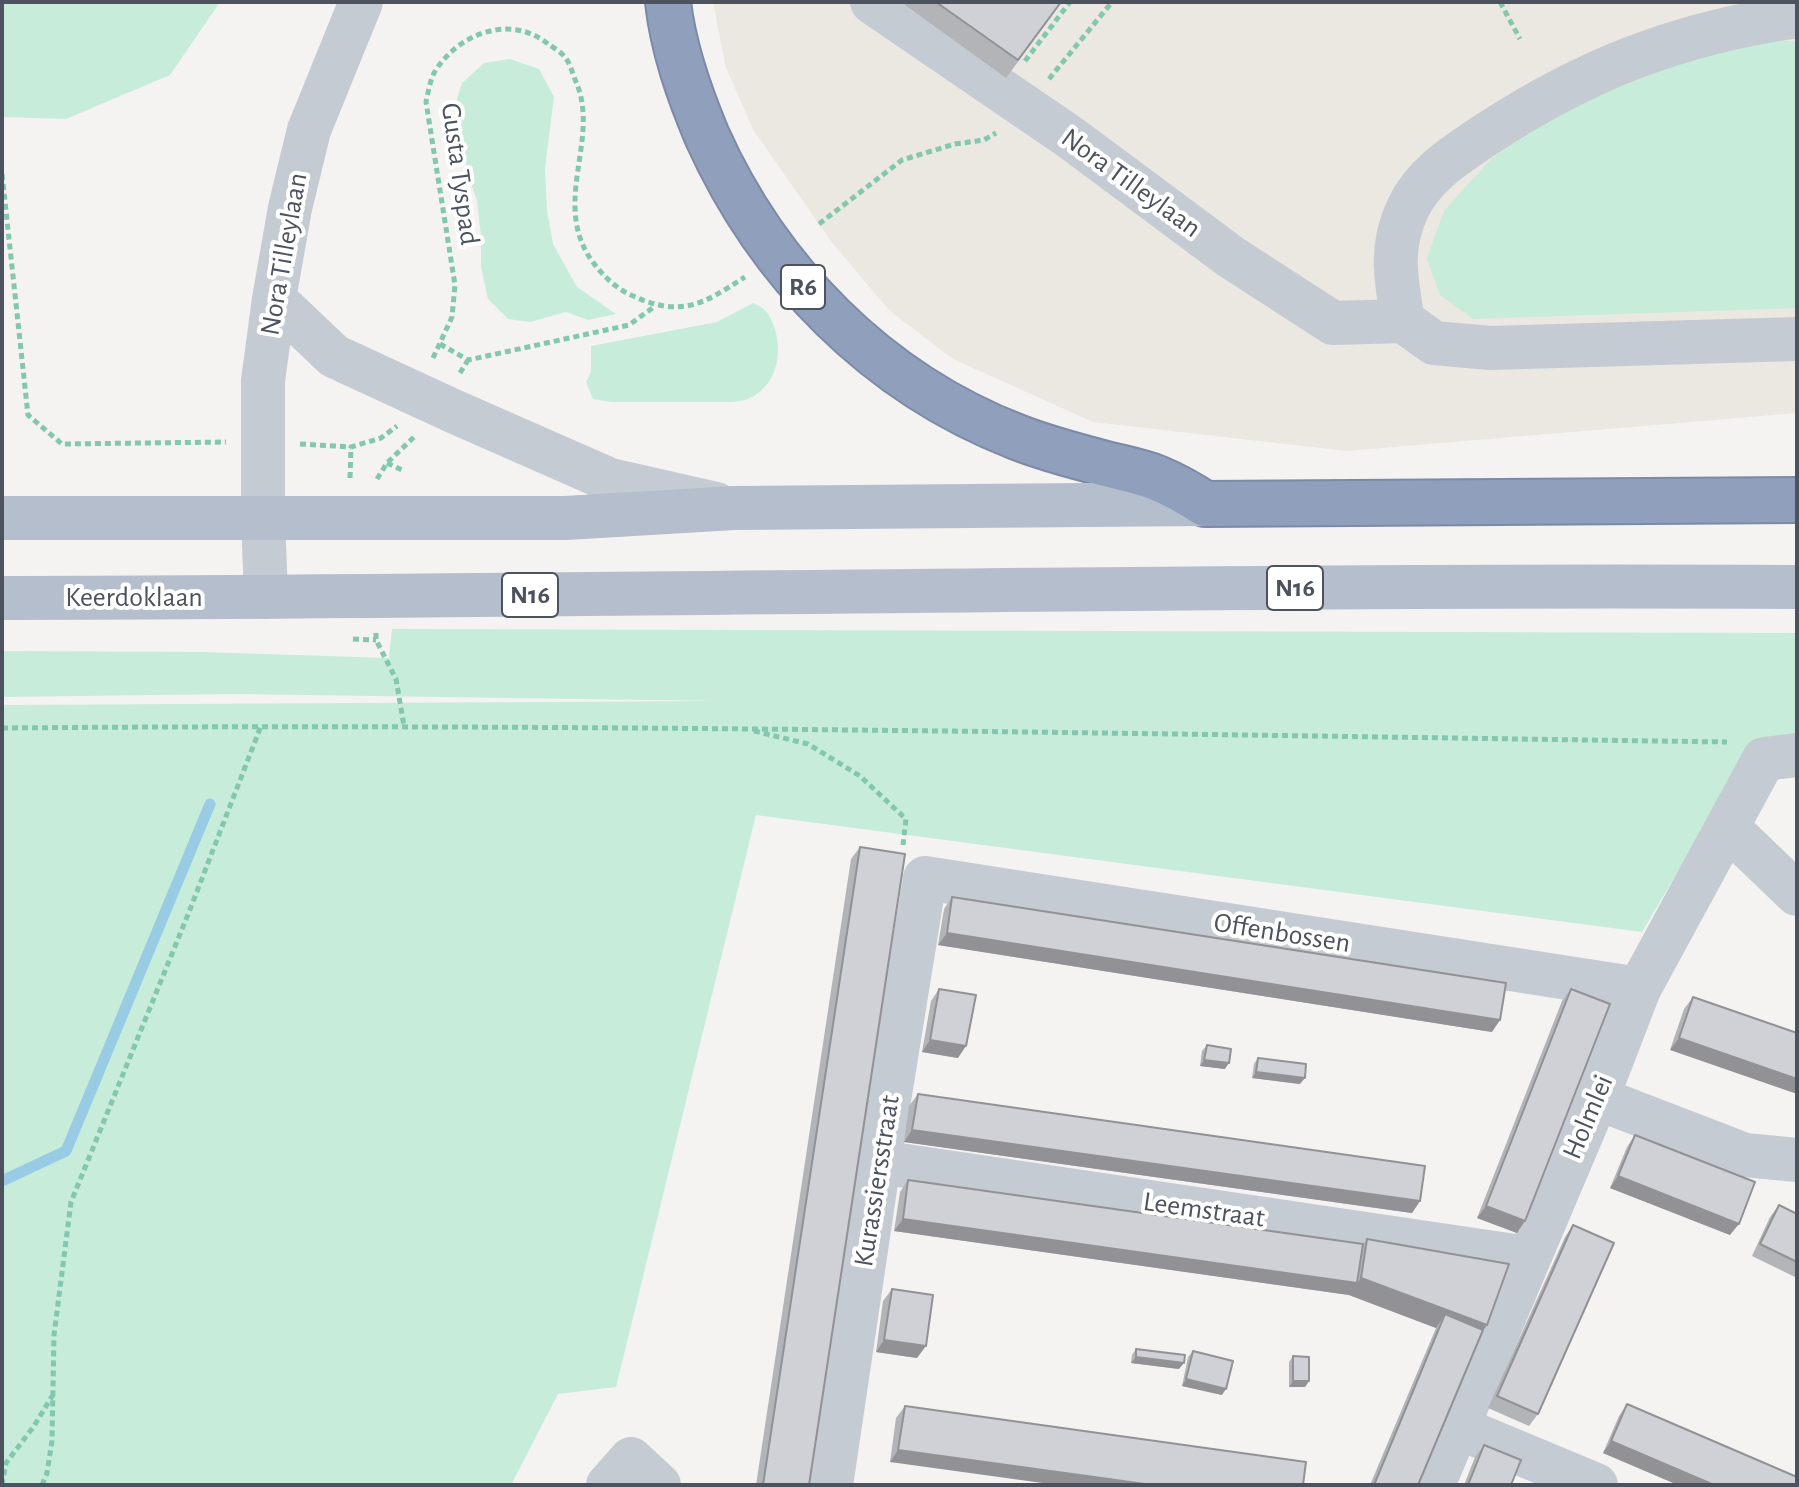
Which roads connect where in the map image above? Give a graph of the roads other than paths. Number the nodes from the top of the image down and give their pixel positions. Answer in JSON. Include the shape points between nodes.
{"nodes":[{"id":1,"x":361,"y":2,"type":"edge"},
{"id":2,"x":668,"y":2,"type":"edge"},
{"id":3,"x":872,"y":2,"type":"edge"},
{"id":4,"x":1797,"y":16,"type":"edge"},
{"id":5,"x":274,"y":299,"type":"junction"},
{"id":6,"x":1403,"y":321,"type":"junction"},
{"id":7,"x":1797,"y":339,"type":"edge"},
{"id":8,"x":1797,"y":500,"type":"edge"},
{"id":9,"x":1205,"y":504,"type":"junction"},
{"id":10,"x":734,"y":508,"type":"junction"},
{"id":11,"x":263,"y":517,"type":"junction"},
{"id":12,"x":2,"y":518,"type":"edge"},
{"id":13,"x":1797,"y":587,"type":"edge"},
{"id":14,"x":266,"y":597,"type":"junction"},
{"id":15,"x":2,"y":598,"type":"edge"},
{"id":16,"x":1780,"y":757,"type":"edge"},
{"id":17,"x":1727,"y":827,"type":"junction"},
{"id":18,"x":925,"y":878,"type":"joint"},
{"id":19,"x":1797,"y":894,"type":"edge"},
{"id":20,"x":1639,"y":989,"type":"junction"},
{"id":21,"x":1597,"y":1098,"type":"junction"},
{"id":22,"x":1797,"y":1160,"type":"edge"},
{"id":23,"x":879,"y":1162,"type":"junction"},
{"id":24,"x":1528,"y":1258,"type":"junction"},
{"id":25,"x":1457,"y":1427,"type":"junction"},
{"id":26,"x":844,"y":1483,"type":"edge"},
{"id":27,"x":608,"y":1485,"type":"edge"},
{"id":28,"x":659,"y":1485,"type":"edge"},
{"id":29,"x":1433,"y":1485,"type":"edge"},
{"id":30,"x":1596,"y":1485,"type":"edge"}],
"edges":[{"from":1,"to":5,"type":"street","name":"Nora Tilleylaan","via":[[309,130]]},
{"from":2,"to":9,"type":"highway","number":"R6","via":[[697,113],[728,181],[792,275],[861,345],[980,421],[1069,455],[1155,477]]},
{"from":3,"to":6,"type":"street","name":"Nora Tilleylaan","via":[[1071,138],[1231,257],[1333,323]]},
{"from":4,"to":6,"type":"street","via":[[1647,50],[1531,105],[1452,157],[1426,181],[1408,209],[1394,255]]},
{"from":5,"to":10,"type":"street","via":[[334,356],[610,480]]},
{"from":5,"to":11,"type":"street","name":"Nora Tilleylaan","via":[[263,381]]},
{"from":6,"to":7,"type":"street","via":[[1434,343],[1490,348]]},
{"from":8,"to":9,"type":"highway"},
{"from":9,"to":10,"type":"main road"},
{"from":10,"to":11,"type":"main road","via":[[566,518]]},
{"from":11,"to":12,"type":"main road"},
{"from":11,"to":14,"type":"street","name":"Nora Tilleylaan"},
{"from":13,"to":14,"type":"main road","number":"N16"},
{"from":14,"to":15,"type":"main road","name":"Keerdoklaan","number":"N16"},
{"from":16,"to":17,"type":"street","name":"Holmlei"},
{"from":17,"to":19,"type":"street"},
{"from":17,"to":20,"type":"street","name":"Holmlei"},
{"from":18,"to":20,"type":"street","name":"Offenbossen"},
{"from":18,"to":23,"type":"street","name":"Kurassiersstraat"},
{"from":20,"to":21,"type":"street","name":"Holmlei"},
{"from":21,"to":22,"type":"street","via":[[1745,1155]]},
{"from":21,"to":24,"type":"street","name":"Holmlei"},
{"from":23,"to":24,"type":"street","name":"Leemstraat"},
{"from":23,"to":26,"type":"street","name":"Kurassiersstraat"},
{"from":24,"to":25,"type":"street","name":"Holmlei"},
{"from":25,"to":29,"type":"street","name":"Holmlei"},
{"from":25,"to":30,"type":"street"},
{"from":27,"to":28,"type":"street","via":[[631,1459]]}]}
